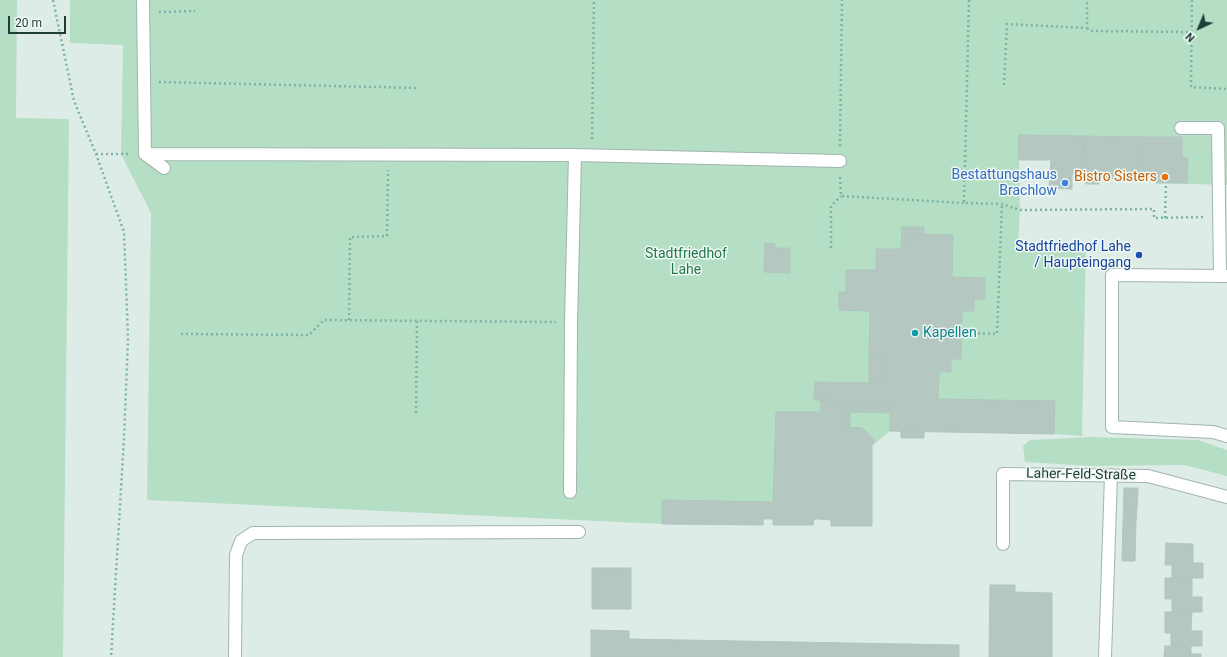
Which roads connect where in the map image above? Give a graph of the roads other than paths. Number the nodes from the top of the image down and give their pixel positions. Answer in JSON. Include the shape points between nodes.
{"nodes":[{"id":1,"x":142,"y":6,"type":"edge"},
{"id":2,"x":1181,"y":128,"type":"dead end"},
{"id":3,"x":145,"y":154,"type":"junction"},
{"id":4,"x":575,"y":155,"type":"junction"},
{"id":5,"x":840,"y":161,"type":"road end"},
{"id":6,"x":164,"y":168,"type":"dead end"},
{"id":7,"x":1223,"y":276,"type":"edge"},
{"id":8,"x":1227,"y":436,"type":"edge"},
{"id":9,"x":1111,"y":475,"type":"junction"},
{"id":10,"x":570,"y":492,"type":"dead end"},
{"id":11,"x":1227,"y":497,"type":"edge"},
{"id":12,"x":579,"y":532,"type":"dead end"},
{"id":13,"x":1003,"y":544,"type":"dead end"},
{"id":14,"x":235,"y":657,"type":"edge"},
{"id":15,"x":1105,"y":657,"type":"edge"}],
"edges":[{"from":1,"to":3,"type":"street"},
{"from":2,"to":7,"type":"street","via":[[1218,128],[1219,217]]},
{"from":3,"to":4,"type":"street"},
{"from":3,"to":6,"type":"street"},
{"from":4,"to":5,"type":"street"},
{"from":4,"to":10,"type":"street"},
{"from":7,"to":8,"type":"street","via":[[1112,275],[1112,427],[1213,432]]},
{"from":9,"to":11,"type":"street","name":"Laher-Feld-Straße","via":[[1148,476]]},
{"from":9,"to":13,"type":"street","name":"Laher-Feld-Straße","via":[[1003,474]]},
{"from":9,"to":15,"type":"street"},
{"from":12,"to":14,"type":"street","via":[[253,533],[241,542],[236,555]]}]}
